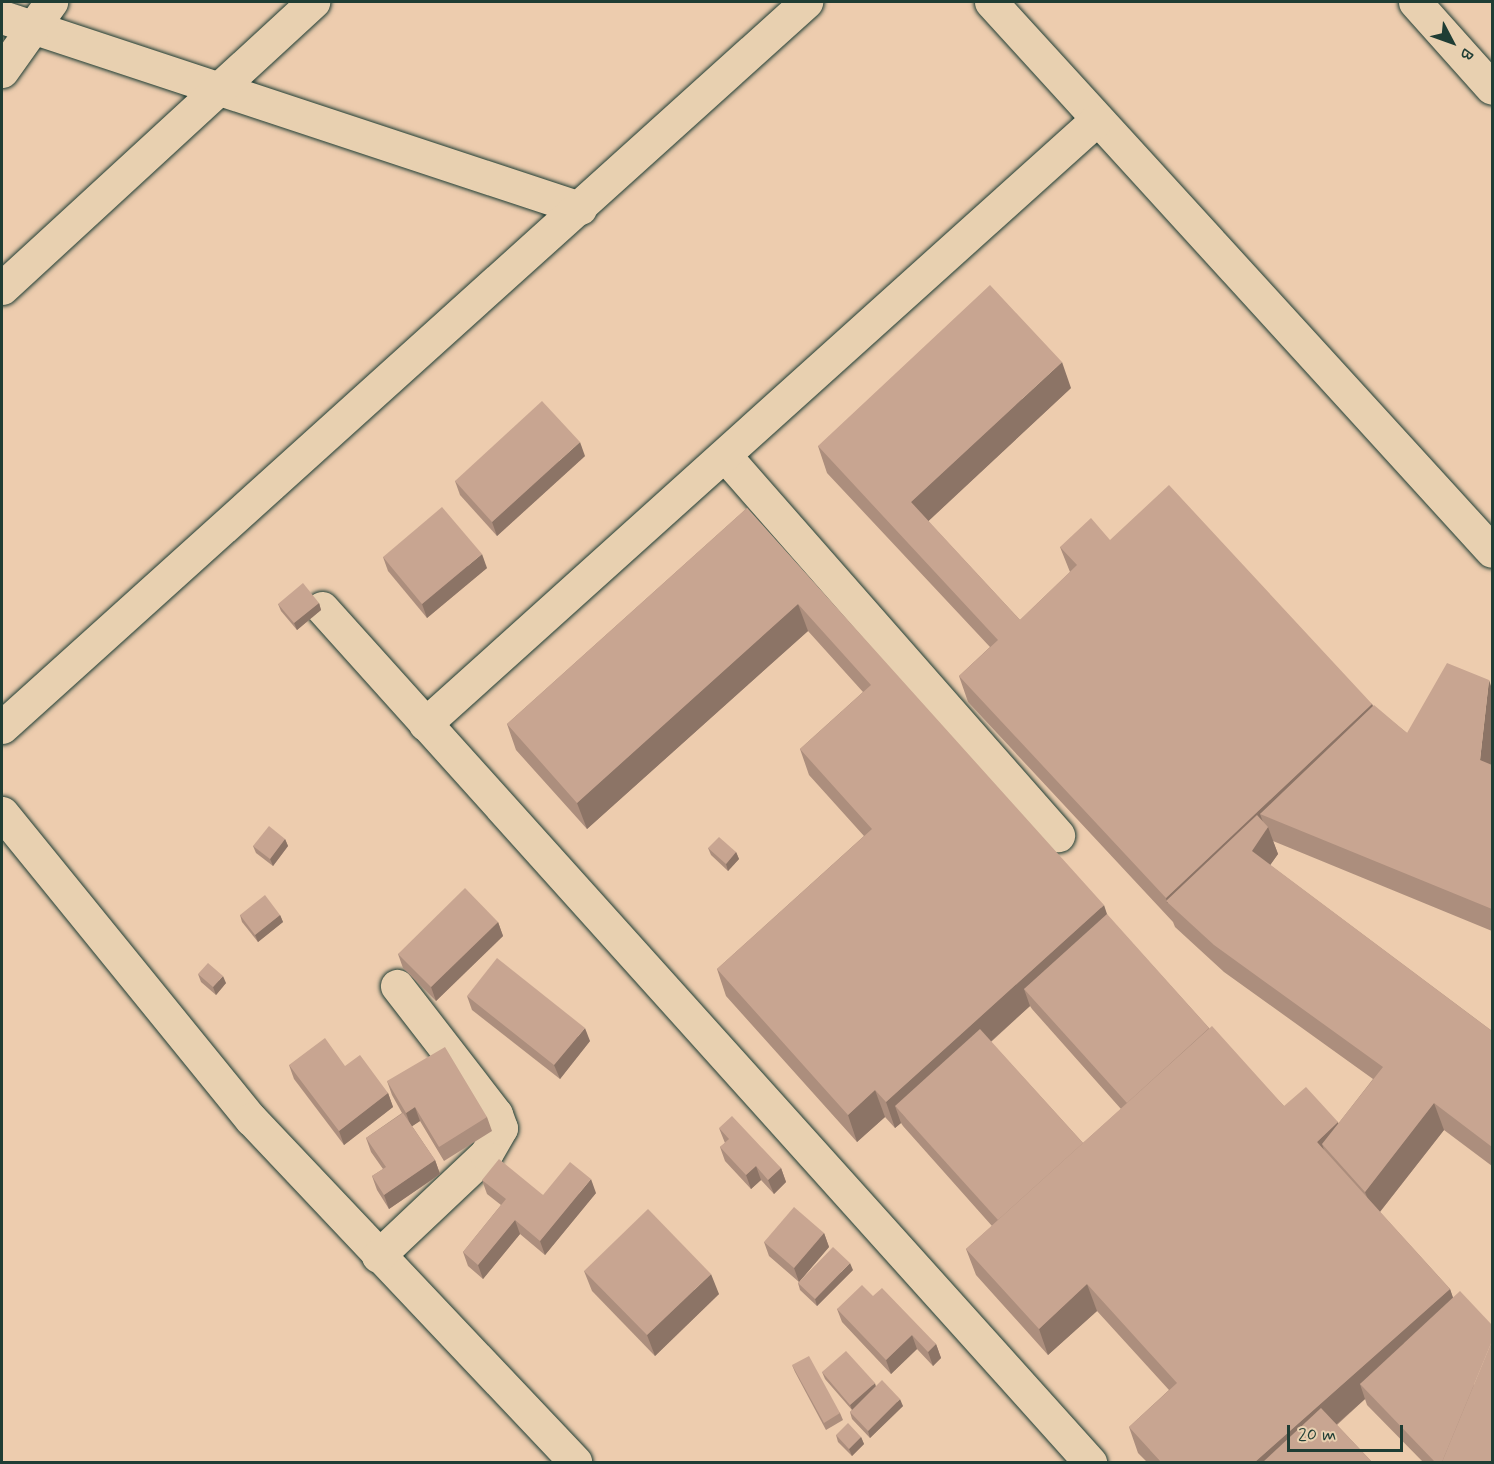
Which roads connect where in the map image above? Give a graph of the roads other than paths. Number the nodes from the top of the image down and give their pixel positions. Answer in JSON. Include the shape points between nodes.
{"nodes":[{"id":1,"x":313,"y":2,"type":"edge"},
{"id":2,"x":806,"y":2,"type":"edge"},
{"id":3,"x":991,"y":2,"type":"edge"},
{"id":4,"x":1415,"y":2,"type":"edge"},
{"id":5,"x":42,"y":14,"type":"edge"},
{"id":6,"x":2,"y":17,"type":"edge"},
{"id":7,"x":2,"y":71,"type":"edge"},
{"id":8,"x":1492,"y":88,"type":"edge"},
{"id":9,"x":218,"y":89,"type":"junction"},
{"id":10,"x":1096,"y":120,"type":"junction"},
{"id":11,"x":580,"y":208,"type":"junction"},
{"id":12,"x":2,"y":288,"type":"edge"},
{"id":13,"x":727,"y":458,"type":"junction"},
{"id":14,"x":1492,"y":551,"type":"edge"},
{"id":15,"x":322,"y":608,"type":"dead end"},
{"id":16,"x":425,"y":724,"type":"junction"},
{"id":17,"x":2,"y":727,"type":"edge"},
{"id":18,"x":2,"y":813,"type":"edge"},
{"id":19,"x":1058,"y":835,"type":"dead end"},
{"id":20,"x":397,"y":986,"type":"dead end"},
{"id":21,"x":378,"y":1256,"type":"junction"},
{"id":22,"x":575,"y":1462,"type":"edge"},
{"id":23,"x":1090,"y":1462,"type":"edge"}],
"edges":[{"from":1,"to":9,"type":"street"},
{"from":2,"to":11,"type":"street"},
{"from":3,"to":10,"type":"street"},
{"from":4,"to":8,"type":"street"},
{"from":5,"to":6,"type":"street"},
{"from":5,"to":7,"type":"street"},
{"from":5,"to":9,"type":"street"},
{"from":9,"to":11,"type":"street"},
{"from":9,"to":12,"type":"street"},
{"from":10,"to":13,"type":"street"},
{"from":10,"to":14,"type":"street"},
{"from":11,"to":17,"type":"street"},
{"from":13,"to":16,"type":"street"},
{"from":13,"to":19,"type":"street"},
{"from":15,"to":16,"type":"street"},
{"from":16,"to":23,"type":"street"},
{"from":18,"to":21,"type":"street","via":[[251,1119]]},
{"from":20,"to":21,"type":"street","via":[[496,1114],[501,1128],[486,1154]]},
{"from":21,"to":22,"type":"street"}]}
